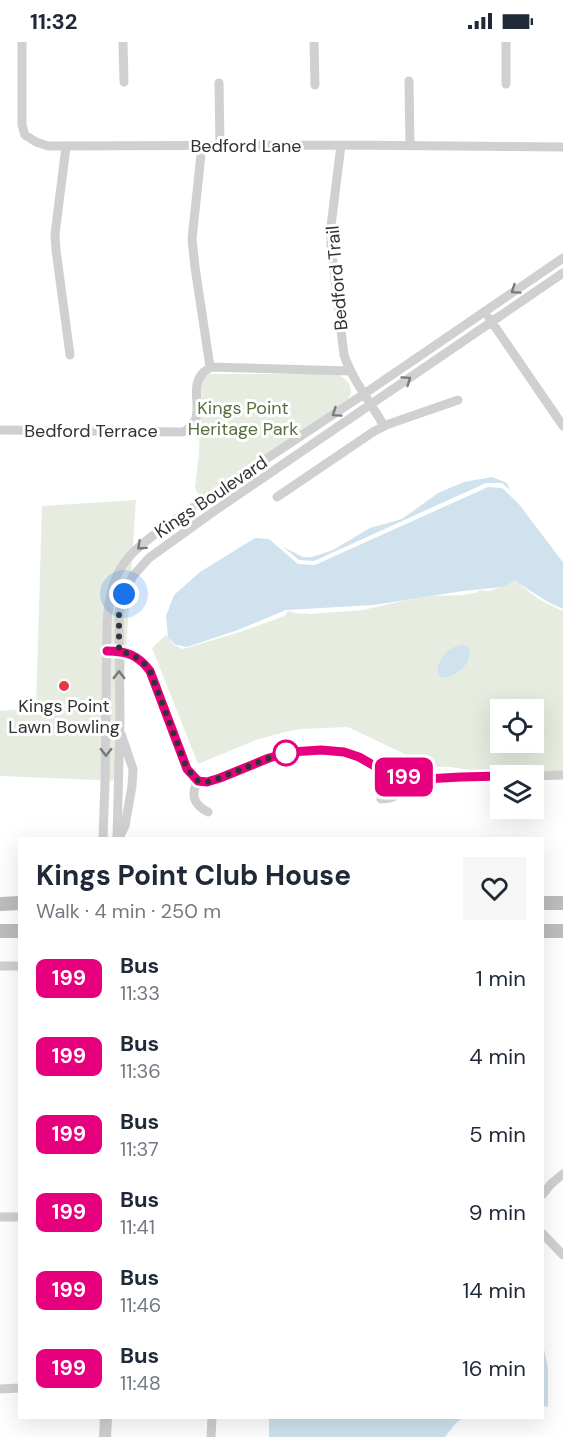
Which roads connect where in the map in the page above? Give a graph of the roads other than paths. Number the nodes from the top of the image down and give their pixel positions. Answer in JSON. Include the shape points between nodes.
{"nodes":[{"id":1,"x":22,"y":42,"type":"edge"},
{"id":2,"x":123,"y":42,"type":"edge"},
{"id":3,"x":314,"y":42,"type":"edge"},
{"id":4,"x":506,"y":42,"type":"edge"},
{"id":5,"x":409,"y":81,"type":"dead end"},
{"id":6,"x":124,"y":82,"type":"dead end"},
{"id":7,"x":219,"y":83,"type":"dead end"},
{"id":8,"x":506,"y":84,"type":"dead end"},
{"id":9,"x":315,"y":85,"type":"dead end"},
{"id":10,"x":202,"y":145,"type":"junction"},
{"id":11,"x":341,"y":145,"type":"junction"},
{"id":12,"x":220,"y":146,"type":"junction"},
{"id":13,"x":410,"y":146,"type":"junction"},
{"id":14,"x":66,"y":147,"type":"junction"},
{"id":15,"x":563,"y":147,"type":"edge"},
{"id":16,"x":563,"y":258,"type":"edge"},
{"id":17,"x":563,"y":273,"type":"edge"},
{"id":18,"x":484,"y":311,"type":"junction"},
{"id":19,"x":492,"y":321,"type":"junction"},
{"id":20,"x":70,"y":355,"type":"dead end"},
{"id":21,"x":210,"y":368,"type":"junction"},
{"id":22,"x":349,"y":371,"type":"junction"},
{"id":23,"x":364,"y":394,"type":"junction"},
{"id":24,"x":458,"y":400,"type":"dead end"},
{"id":25,"x":371,"y":404,"type":"junction"},
{"id":26,"x":384,"y":426,"type":"junction"},
{"id":27,"x":563,"y":426,"type":"edge"},
{"id":28,"x":0,"y":430,"type":"edge"},
{"id":29,"x":277,"y":497,"type":"dead end"},
{"id":30,"x":107,"y":651,"type":"junction"},
{"id":31,"x":119,"y":651,"type":"junction"},
{"id":32,"x":119,"y":729,"type":"junction"},
{"id":33,"x":490,"y":776,"type":"edge"},
{"id":34,"x":544,"y":776,"type":"edge"},
{"id":35,"x":563,"y":776,"type":"edge"},
{"id":36,"x":405,"y":777,"type":"junction"},
{"id":37,"x":198,"y":781,"type":"junction"},
{"id":38,"x":381,"y":799,"type":"dead end"},
{"id":39,"x":208,"y":812,"type":"dead end"},
{"id":40,"x":103,"y":837,"type":"edge"},
{"id":41,"x":118,"y":837,"type":"edge"},
{"id":42,"x":119,"y":837,"type":"edge"},
{"id":43,"x":0,"y":903,"type":"edge"},
{"id":44,"x":18,"y":903,"type":"edge"},
{"id":45,"x":544,"y":903,"type":"edge"},
{"id":46,"x":563,"y":903,"type":"edge"},
{"id":47,"x":0,"y":931,"type":"edge"},
{"id":48,"x":18,"y":931,"type":"edge"},
{"id":49,"x":544,"y":931,"type":"edge"},
{"id":50,"x":563,"y":931,"type":"edge"},
{"id":51,"x":0,"y":966,"type":"edge"},
{"id":52,"x":18,"y":966,"type":"edge"},
{"id":53,"x":563,"y":1174,"type":"edge"},
{"id":54,"x":544,"y":1193,"type":"edge"},
{"id":55,"x":0,"y":1217,"type":"edge"},
{"id":56,"x":18,"y":1217,"type":"edge"},
{"id":57,"x":544,"y":1235,"type":"edge"},
{"id":58,"x":563,"y":1255,"type":"edge"},
{"id":59,"x":18,"y":1388,"type":"edge"},
{"id":60,"x":0,"y":1389,"type":"edge"},
{"id":61,"x":106,"y":1419,"type":"edge"},
{"id":62,"x":212,"y":1419,"type":"edge"},
{"id":63,"x":105,"y":1437,"type":"edge"},
{"id":64,"x":211,"y":1437,"type":"edge"}],
"edges":[{"from":1,"to":14,"type":"street","name":"Bedford Lane","via":[[25,135],[48,147]]},
{"from":2,"to":6,"type":"street"},
{"from":3,"to":9,"type":"street"},
{"from":4,"to":8,"type":"street"},
{"from":5,"to":13,"type":"street"},
{"from":7,"to":12,"type":"street"},
{"from":10,"to":12,"type":"street","name":"Bedford Lane"},
{"from":10,"to":14,"type":"street","name":"Bedford Lane"},
{"from":10,"to":21,"type":"street","via":[[192,239]]},
{"from":11,"to":12,"type":"street","name":"Bedford Lane"},
{"from":11,"to":13,"type":"street","name":"Bedford Lane"},
{"from":11,"to":22,"type":"street","name":"Bedford Trail","via":[[330,226],[344,356]]},
{"from":13,"to":15,"type":"street","name":"Bedford Lane"},
{"from":14,"to":20,"type":"street","via":[[56,242]]},
{"from":16,"to":18,"type":"street","name":"Kings Boulevard","one_way":true},
{"from":17,"to":19,"type":"street","name":"Kings Boulevard"},
{"from":18,"to":19,"type":"street"},
{"from":18,"to":23,"type":"street","name":"Kings Boulevard"},
{"from":25,"to":19,"type":"street","name":"Kings Boulevard","one_way":true},
{"from":19,"to":27,"type":"street"},
{"from":21,"to":22,"type":"street"},
{"from":21,"to":28,"type":"street","name":"Bedford Terrace","via":[[198,384],[196,420],[183,432]]},
{"from":22,"to":23,"type":"street","name":"Bedford Trail"},
{"from":23,"to":25,"type":"street","name":"Bedford Trail"},
{"from":23,"to":30,"type":"street","name":"Kings Boulevard","one_way":true,"via":[[144,542],[126,560],[114,581]]},
{"from":24,"to":26,"type":"street"},
{"from":25,"to":26,"type":"street","name":"Bedford Trail"},
{"from":25,"to":31,"type":"street","name":"Kings Boulevard","via":[[149,558],[124,594],[119,614]]},
{"from":26,"to":29,"type":"street"},
{"from":30,"to":31,"type":"street"},
{"from":30,"to":40,"type":"street","name":"Kings Boulevard","one_way":true},
{"from":32,"to":31,"type":"street","name":"Kings Boulevard","one_way":true},
{"from":31,"to":37,"type":"street","via":[[143,661],[150,671],[187,769]]},
{"from":32,"to":41,"type":"street","name":"Kings Boulevard"},
{"from":32,"to":42,"type":"street","name":"Kings Boulevard","via":[[133,769],[125,826]]},
{"from":33,"to":36,"type":"street"},
{"from":34,"to":35,"type":"street"},
{"from":36,"to":37,"type":"street","via":[[344,752],[321,750],[291,752],[220,778]]},
{"from":36,"to":38,"type":"street","via":[[399,793],[391,799]]},
{"from":37,"to":39,"type":"street","via":[[194,799]]},
{"from":43,"to":44,"type":"main road"},
{"from":45,"to":46,"type":"main road"},
{"from":47,"to":48,"type":"main road"},
{"from":49,"to":50,"type":"main road"},
{"from":51,"to":52,"type":"street"},
{"from":53,"to":54,"type":"street"},
{"from":55,"to":56,"type":"street"},
{"from":57,"to":58,"type":"street"},
{"from":59,"to":60,"type":"street"},
{"from":61,"to":63,"type":"street"},
{"from":62,"to":64,"type":"street"}]}
